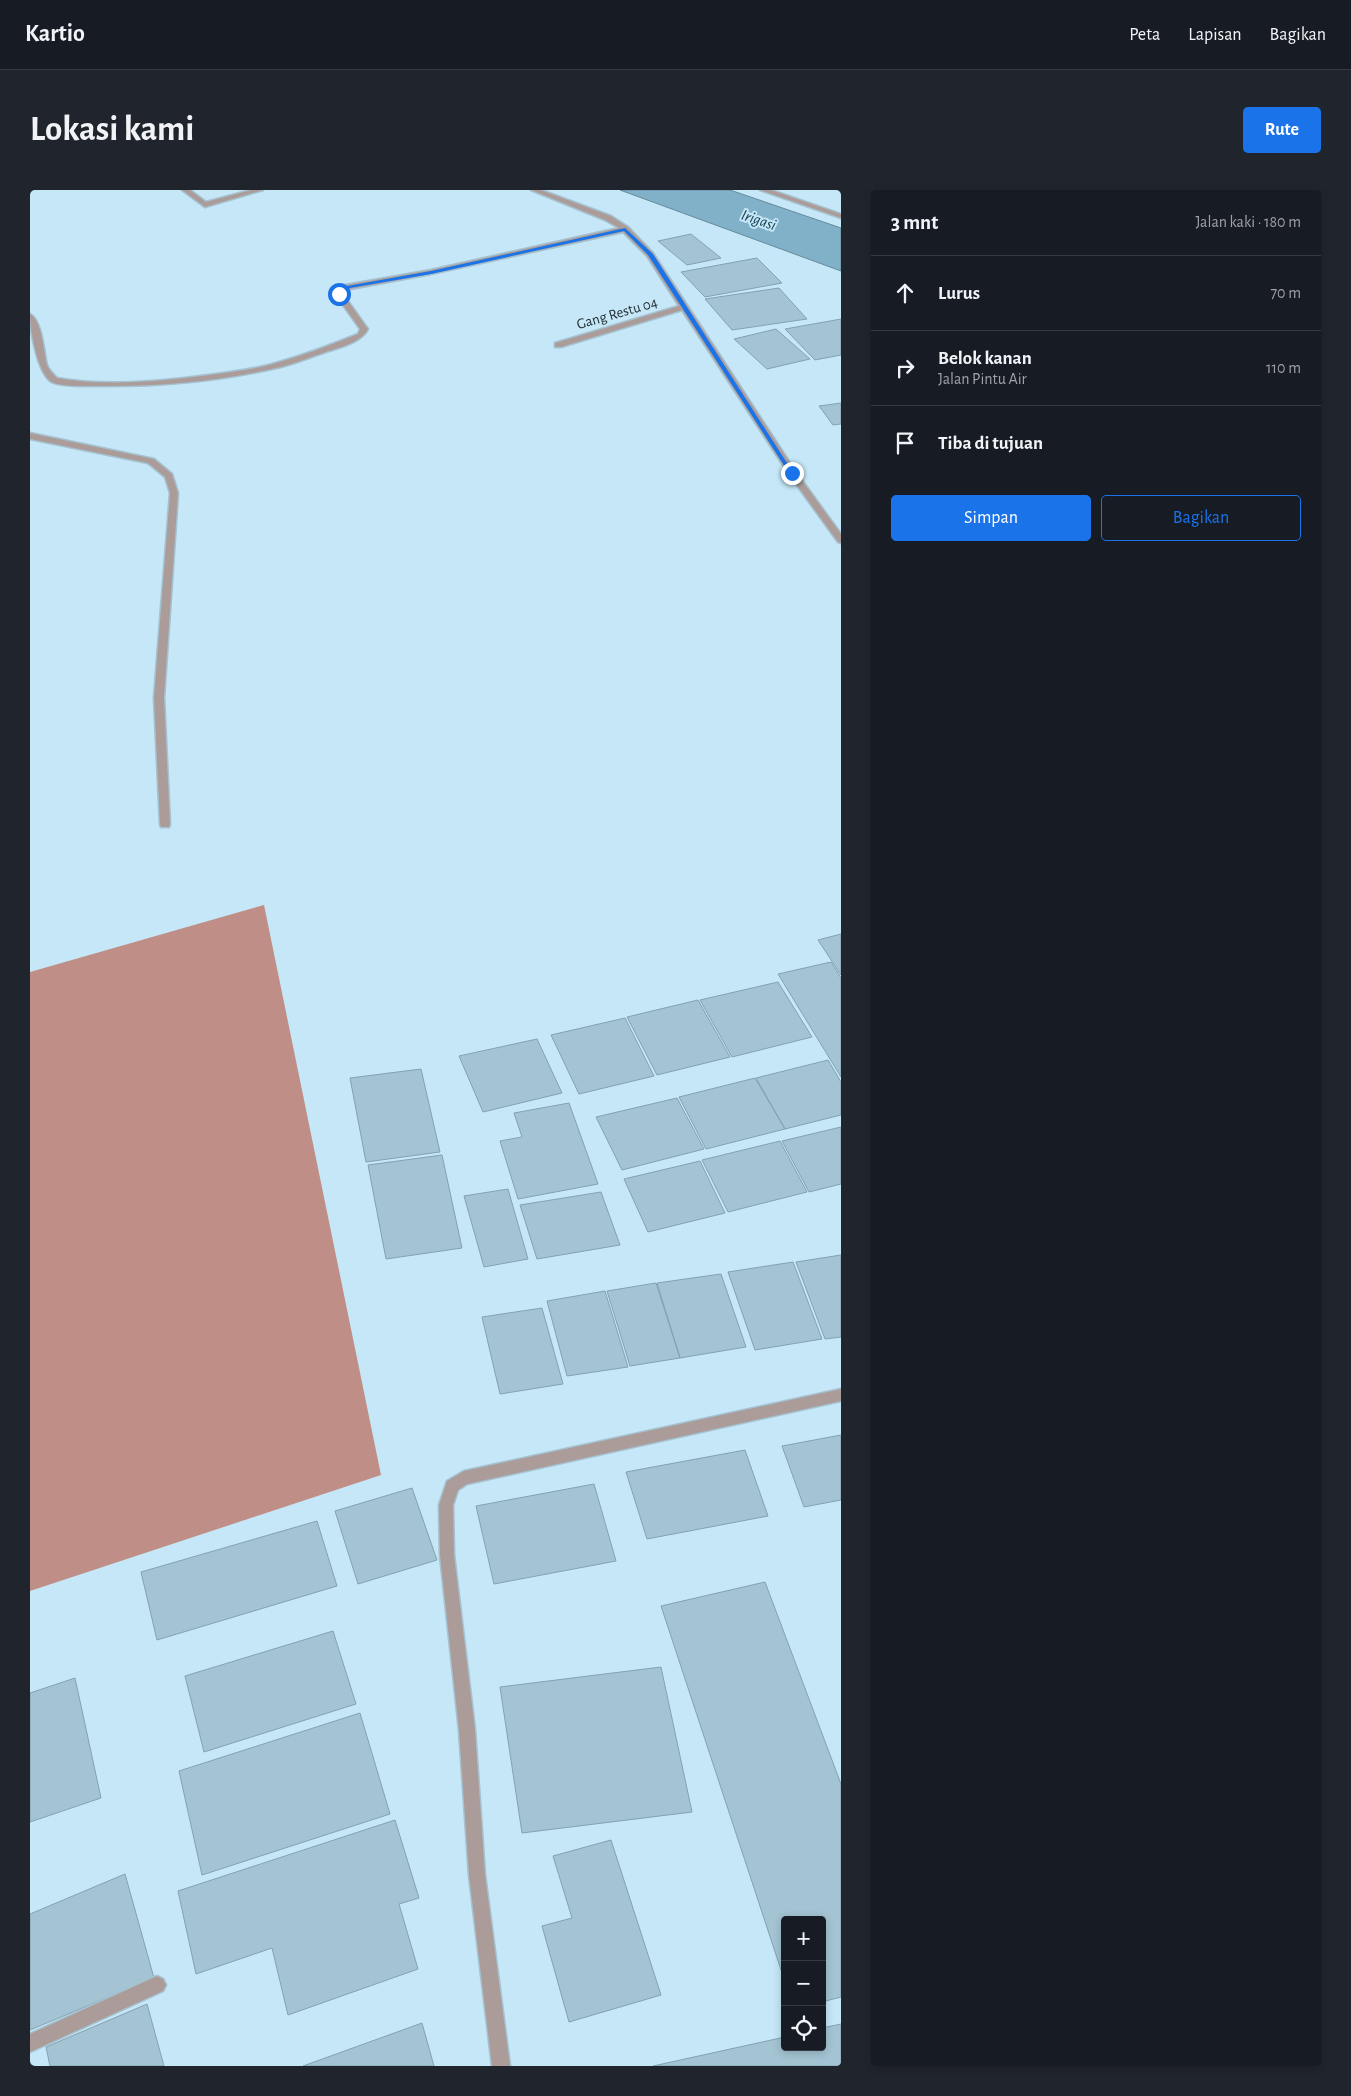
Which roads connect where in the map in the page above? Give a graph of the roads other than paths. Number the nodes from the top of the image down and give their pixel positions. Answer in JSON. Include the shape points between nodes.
{"nodes":[{"id":1,"x":186,"y":190,"type":"edge"},
{"id":2,"x":259,"y":190,"type":"edge"},
{"id":3,"x":534,"y":190,"type":"edge"},
{"id":4,"x":764,"y":190,"type":"edge"},
{"id":5,"x":841,"y":216,"type":"edge"},
{"id":6,"x":625,"y":229,"type":"junction"},
{"id":7,"x":685,"y":307,"type":"junction"},
{"id":8,"x":30,"y":316,"type":"edge"},
{"id":9,"x":558,"y":345,"type":"dead end"},
{"id":10,"x":30,"y":436,"type":"edge"},
{"id":11,"x":841,"y":540,"type":"edge"},
{"id":12,"x":165,"y":824,"type":"dead end"},
{"id":13,"x":841,"y":1395,"type":"edge"},
{"id":14,"x":156,"y":1985,"type":"dead end"},
{"id":15,"x":30,"y":2043,"type":"edge"},
{"id":16,"x":501,"y":2066,"type":"edge"}],
"edges":[{"from":1,"to":2,"type":"street","via":[[205,205]]},
{"from":3,"to":6,"type":"street","via":[[608,218]]},
{"from":4,"to":5,"type":"street"},
{"from":6,"to":7,"type":"street","via":[[650,254]]},
{"from":6,"to":8,"type":"street","via":[[342,288],[338,290],[339,294],[364,329],[361,335],[276,366],[233,374],[130,384],[54,380],[44,368]]},
{"from":7,"to":9,"type":"street","name":"Gang Restu 04"},
{"from":7,"to":11,"type":"street","via":[[792,473]]},
{"from":10,"to":12,"type":"street","via":[[151,461],[169,476],[174,494],[159,698]]},
{"from":13,"to":16,"type":"street","via":[[616,1442],[464,1478],[452,1486],[446,1505],[447,1555],[467,1730],[477,1875]]},
{"from":14,"to":15,"type":"street"}]}
